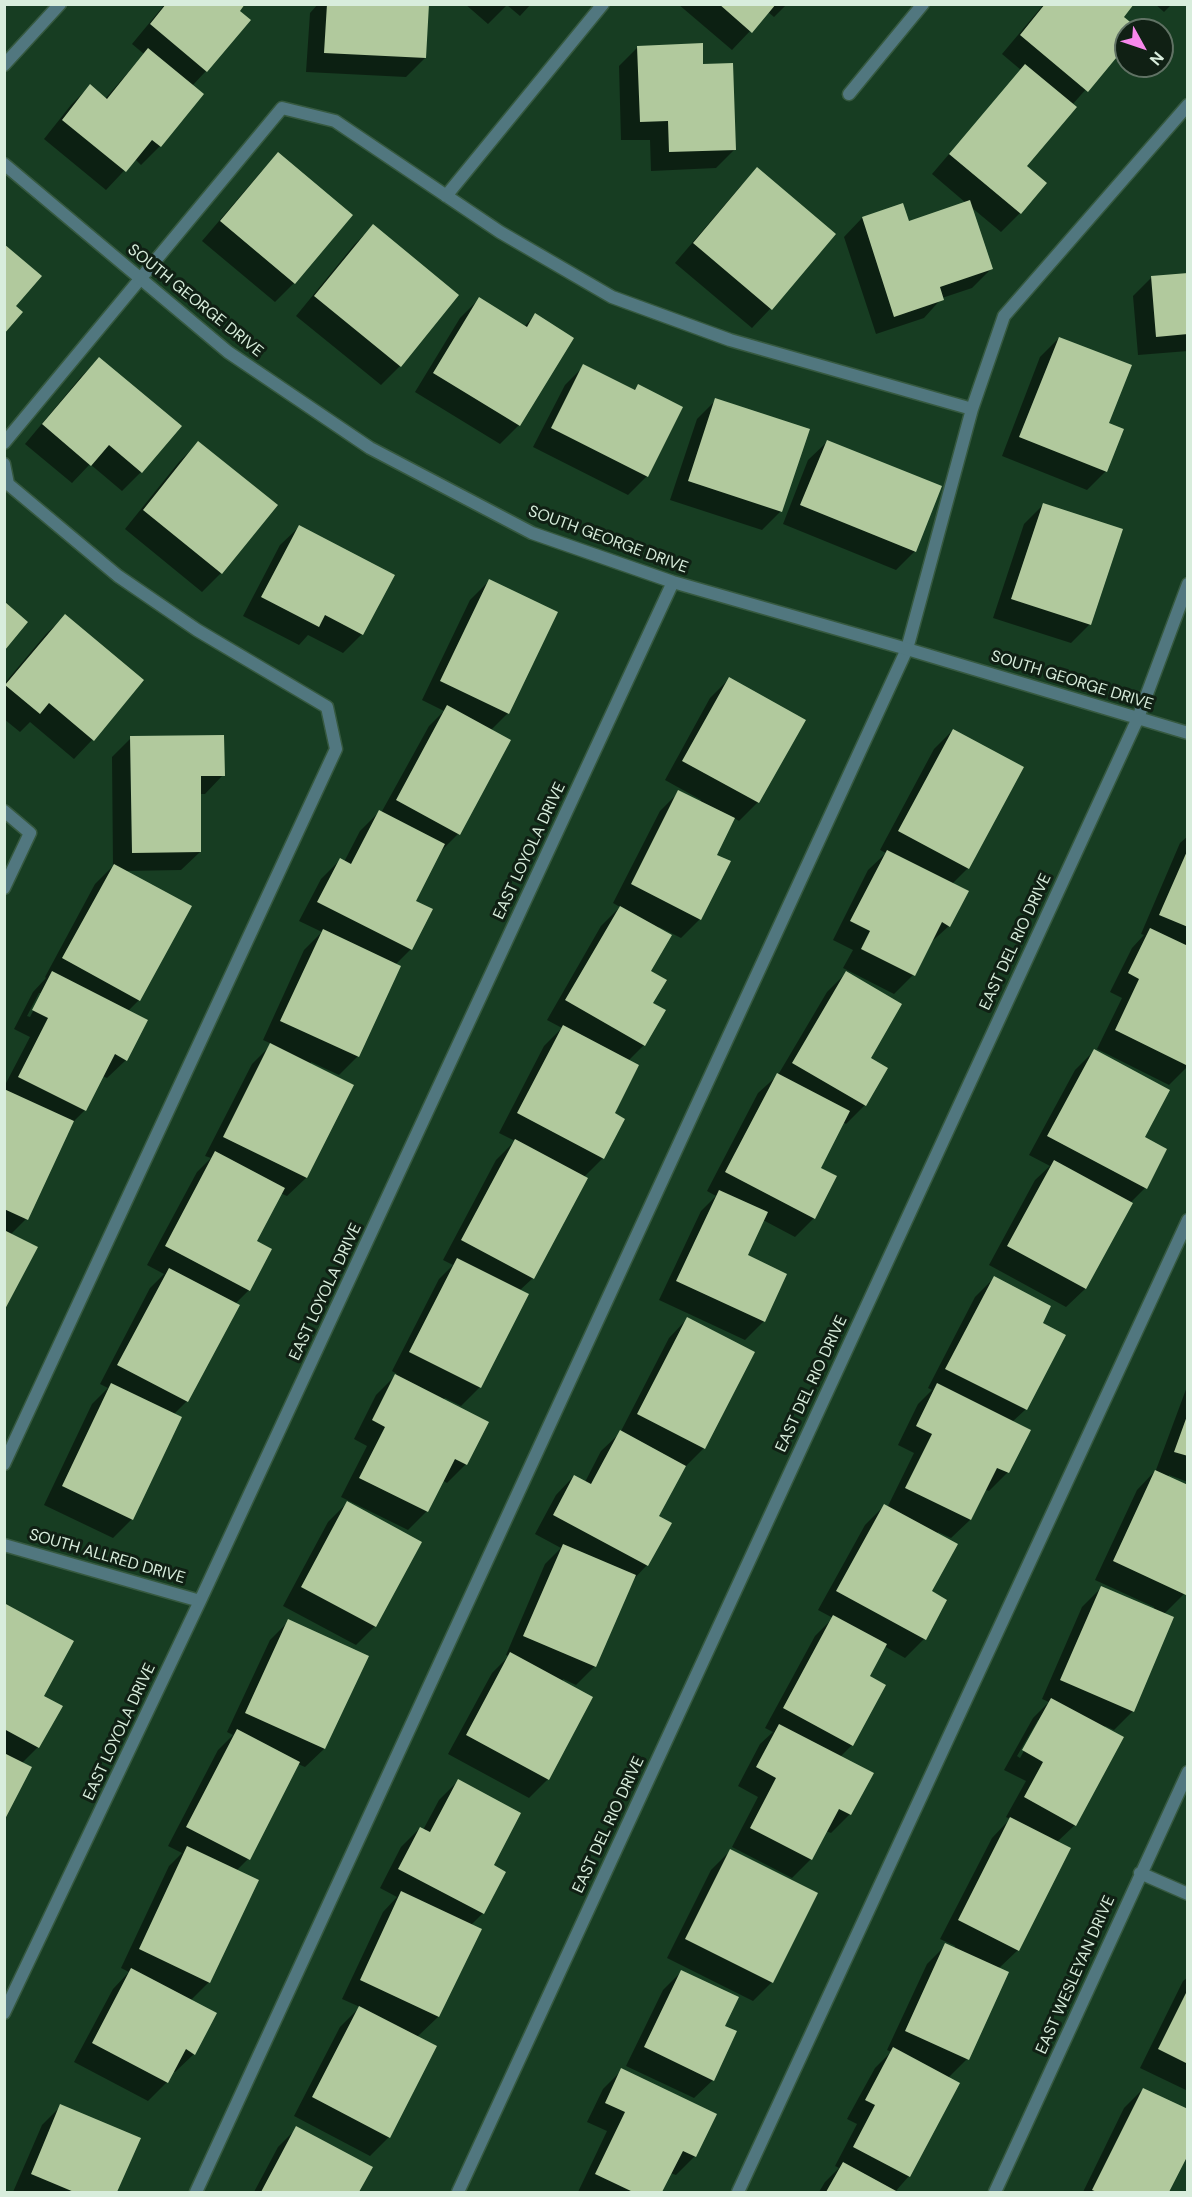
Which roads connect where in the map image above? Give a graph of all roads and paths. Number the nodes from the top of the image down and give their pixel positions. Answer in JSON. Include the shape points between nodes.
{"nodes":[{"id":1,"x":60,"y":4,"type":"edge"},
{"id":2,"x":603,"y":4,"type":"edge"},
{"id":3,"x":923,"y":4,"type":"edge"},
{"id":4,"x":4,"y":66,"type":"edge"},
{"id":5,"x":849,"y":94,"type":"dead end"},
{"id":6,"x":1188,"y":105,"type":"edge"},
{"id":7,"x":4,"y":164,"type":"edge"},
{"id":8,"x":446,"y":196,"type":"junction"},
{"id":9,"x":141,"y":279,"type":"junction"},
{"id":10,"x":972,"y":409,"type":"junction"},
{"id":11,"x":4,"y":443,"type":"edge"},
{"id":12,"x":4,"y":464,"type":"edge"},
{"id":13,"x":673,"y":582,"type":"junction"},
{"id":14,"x":1188,"y":584,"type":"edge"},
{"id":15,"x":907,"y":649,"type":"junction"},
{"id":16,"x":1138,"y":718,"type":"junction"},
{"id":17,"x":1188,"y":733,"type":"edge"},
{"id":18,"x":4,"y":811,"type":"edge"},
{"id":19,"x":4,"y":888,"type":"edge"},
{"id":20,"x":1188,"y":1220,"type":"edge"},
{"id":21,"x":4,"y":1464,"type":"edge"},
{"id":22,"x":4,"y":1545,"type":"edge"},
{"id":23,"x":200,"y":1601,"type":"junction"},
{"id":24,"x":1188,"y":1772,"type":"edge"},
{"id":25,"x":1140,"y":1873,"type":"junction"},
{"id":26,"x":1188,"y":1894,"type":"edge"},
{"id":27,"x":4,"y":2013,"type":"edge"},
{"id":28,"x":460,"y":2192,"type":"edge"},
{"id":29,"x":196,"y":2193,"type":"edge"},
{"id":30,"x":738,"y":2193,"type":"edge"},
{"id":31,"x":995,"y":2193,"type":"edge"}],
"edges":[{"from":1,"to":4,"type":"street"},
{"from":2,"to":8,"type":"street"},
{"from":3,"to":5,"type":"street"},
{"from":6,"to":10,"type":"street","via":[[1004,316]]},
{"from":7,"to":9,"type":"street","name":"SOUTH GEORGE DRIVE"},
{"from":8,"to":9,"type":"street","via":[[335,121],[282,108]]},
{"from":8,"to":10,"type":"street","via":[[612,297],[730,340]]},
{"from":9,"to":11,"type":"street"},
{"from":9,"to":13,"type":"street","name":"SOUTH GEORGE DRIVE","via":[[228,352],[369,448],[532,533]]},
{"from":10,"to":15,"type":"street"},
{"from":12,"to":21,"type":"street","via":[[8,484],[118,576],[197,630],[327,706],[336,749]]},
{"from":13,"to":15,"type":"street","name":"SOUTH GEORGE DRIVE"},
{"from":13,"to":23,"type":"street","name":"EAST LOYOLA DRIVE"},
{"from":14,"to":16,"type":"street","name":"EAST DEL RIO DRIVE"},
{"from":15,"to":16,"type":"street","name":"SOUTH GEORGE DRIVE"},
{"from":15,"to":29,"type":"street"},
{"from":16,"to":17,"type":"street","name":"SOUTH GEORGE DRIVE"},
{"from":16,"to":28,"type":"street","name":"EAST DEL RIO DRIVE"},
{"from":18,"to":19,"type":"street","via":[[30,833]]},
{"from":20,"to":30,"type":"street"},
{"from":22,"to":23,"type":"street","name":"SOUTH ALLRED DRIVE"},
{"from":23,"to":27,"type":"street","name":"EAST LOYOLA DRIVE"},
{"from":24,"to":25,"type":"street","name":"EAST WESLEYAN DRIVE"},
{"from":25,"to":26,"type":"street"},
{"from":25,"to":31,"type":"street","name":"EAST WESLEYAN DRIVE"}]}
